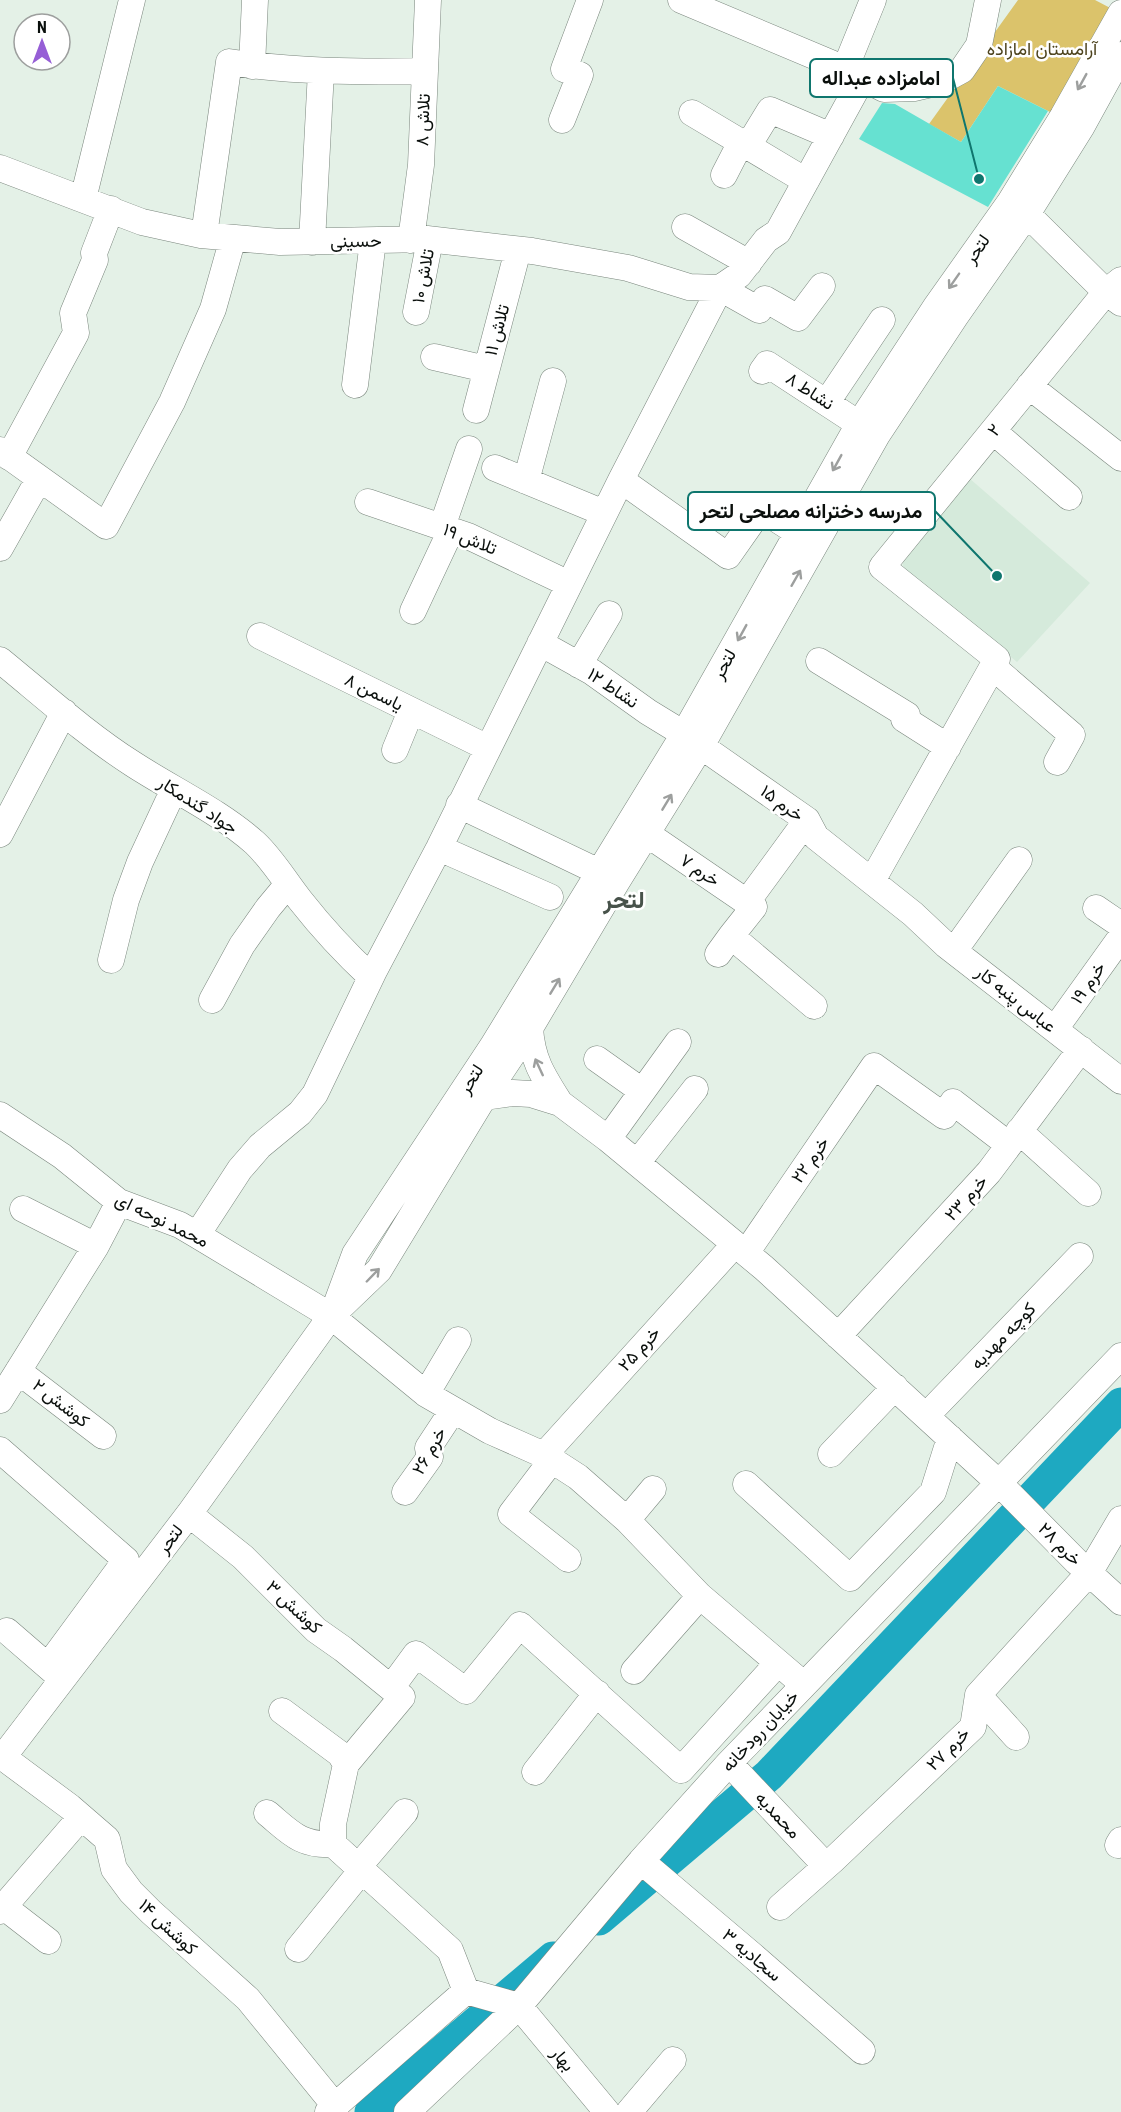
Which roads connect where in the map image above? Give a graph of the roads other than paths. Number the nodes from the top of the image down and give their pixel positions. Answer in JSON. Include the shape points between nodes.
{"nodes":[{"id":1,"x":132,"y":0,"type":"edge"},
{"id":2,"x":255,"y":0,"type":"edge"},
{"id":3,"x":428,"y":0,"type":"edge"},
{"id":4,"x":590,"y":0,"type":"edge"},
{"id":5,"x":681,"y":0,"type":"edge"},
{"id":6,"x":873,"y":0,"type":"edge"},
{"id":7,"x":988,"y":0,"type":"edge"},
{"id":8,"x":1116,"y":0,"type":"edge"},
{"id":9,"x":1121,"y":3,"type":"edge"},
{"id":10,"x":1121,"y":13,"type":"edge"},
{"id":11,"x":1121,"y":55,"type":"edge"},
{"id":12,"x":252,"y":66,"type":"junction"},
{"id":13,"x":321,"y":71,"type":"junction"},
{"id":14,"x":425,"y":71,"type":"junction"},
{"id":15,"x":854,"y":73,"type":"junction"},
{"id":16,"x":692,"y":113,"type":"dead end"},
{"id":17,"x":562,"y":120,"type":"dead end"},
{"id":18,"x":831,"y":136,"type":"junction"},
{"id":19,"x":744,"y":144,"type":"junction"},
{"id":20,"x":0,"y":168,"type":"edge"},
{"id":21,"x":724,"y":176,"type":"dead end"},
{"id":22,"x":806,"y":182,"type":"junction"},
{"id":23,"x":83,"y":199,"type":"junction"},
{"id":24,"x":1019,"y":208,"type":"junction"},
{"id":25,"x":111,"y":209,"type":"junction"},
{"id":26,"x":685,"y":228,"type":"dead end"},
{"id":27,"x":204,"y":235,"type":"junction"},
{"id":28,"x":233,"y":238,"type":"junction"},
{"id":29,"x":373,"y":240,"type":"junction"},
{"id":30,"x":421,"y":240,"type":"junction"},
{"id":31,"x":312,"y":242,"type":"junction"},
{"id":32,"x":518,"y":250,"type":"junction"},
{"id":33,"x":749,"y":263,"type":"junction"},
{"id":34,"x":822,"y":286,"type":"dead end"},
{"id":35,"x":720,"y":288,"type":"junction"},
{"id":36,"x":1116,"y":292,"type":"edge"},
{"id":37,"x":946,"y":311,"type":"junction"},
{"id":38,"x":416,"y":312,"type":"dead end"},
{"id":39,"x":882,"y":320,"type":"dead end"},
{"id":40,"x":434,"y":357,"type":"dead end"},
{"id":41,"x":486,"y":369,"type":"junction"},
{"id":42,"x":762,"y":371,"type":"dead end"},
{"id":43,"x":553,"y":381,"type":"dead end"},
{"id":44,"x":355,"y":385,"type":"dead end"},
{"id":45,"x":1029,"y":386,"type":"junction"},
{"id":46,"x":827,"y":402,"type":"junction"},
{"id":47,"x":476,"y":410,"type":"dead end"},
{"id":48,"x":859,"y":424,"type":"junction"},
{"id":49,"x":993,"y":431,"type":"junction"},
{"id":50,"x":469,"y":449,"type":"dead end"},
{"id":51,"x":5,"y":453,"type":"edge"},
{"id":52,"x":1121,"y":458,"type":"edge"},
{"id":53,"x":495,"y":468,"type":"dead end"},
{"id":54,"x":39,"y":479,"type":"junction"},
{"id":55,"x":621,"y":480,"type":"junction"},
{"id":56,"x":526,"y":481,"type":"junction"},
{"id":57,"x":1069,"y":497,"type":"dead end"},
{"id":58,"x":368,"y":502,"type":"dead end"},
{"id":59,"x":604,"y":513,"type":"junction"},
{"id":60,"x":447,"y":529,"type":"junction"},
{"id":61,"x":798,"y":533,"type":"junction"},
{"id":62,"x":0,"y":548,"type":"edge"},
{"id":63,"x":569,"y":584,"type":"junction"},
{"id":64,"x":413,"y":611,"type":"dead end"},
{"id":65,"x":609,"y":614,"type":"dead end"},
{"id":66,"x":260,"y":636,"type":"dead end"},
{"id":67,"x":540,"y":643,"type":"junction"},
{"id":68,"x":0,"y":660,"type":"edge"},
{"id":69,"x":819,"y":661,"type":"dead end"},
{"id":70,"x":579,"y":665,"type":"junction"},
{"id":71,"x":993,"y":667,"type":"junction"},
{"id":72,"x":411,"y":711,"type":"junction"},
{"id":73,"x":64,"y":712,"type":"junction"},
{"id":74,"x":693,"y":740,"type":"junction"},
{"id":75,"x":948,"y":747,"type":"junction"},
{"id":76,"x":488,"y":748,"type":"junction"},
{"id":77,"x":394,"y":750,"type":"dead end"},
{"id":78,"x":1057,"y":762,"type":"dead end"},
{"id":79,"x":174,"y":789,"type":"junction"},
{"id":80,"x":459,"y":805,"type":"junction"},
{"id":81,"x":807,"y":819,"type":"junction"},
{"id":82,"x":0,"y":834,"type":"edge"},
{"id":83,"x":647,"y":834,"type":"junction"},
{"id":84,"x":439,"y":848,"type":"junction"},
{"id":85,"x":1019,"y":860,"type":"dead end"},
{"id":86,"x":598,"y":872,"type":"junction"},
{"id":87,"x":872,"y":881,"type":"junction"},
{"id":88,"x":288,"y":884,"type":"junction"},
{"id":89,"x":550,"y":897,"type":"dead end"},
{"id":90,"x":750,"y":904,"type":"junction"},
{"id":91,"x":1096,"y":908,"type":"dead end"},
{"id":92,"x":913,"y":914,"type":"joint"},
{"id":93,"x":1121,"y":925,"type":"edge"},
{"id":94,"x":1121,"y":937,"type":"edge"},
{"id":95,"x":954,"y":951,"type":"junction"},
{"id":96,"x":111,"y":960,"type":"dead end"},
{"id":97,"x":371,"y":977,"type":"junction"},
{"id":98,"x":212,"y":1000,"type":"dead end"},
{"id":99,"x":814,"y":1006,"type":"dead end"},
{"id":100,"x":530,"y":1028,"type":"junction"},
{"id":101,"x":1055,"y":1029,"type":"junction"},
{"id":102,"x":678,"y":1042,"type":"dead end"},
{"id":103,"x":1081,"y":1049,"type":"junction"},
{"id":104,"x":597,"y":1059,"type":"dead end"},
{"id":105,"x":1121,"y":1081,"type":"edge"},
{"id":106,"x":695,"y":1089,"type":"dead end"},
{"id":107,"x":642,"y":1091,"type":"junction"},
{"id":108,"x":484,"y":1097,"type":"junction"},
{"id":109,"x":560,"y":1102,"type":"junction"},
{"id":110,"x":0,"y":1115,"type":"edge"},
{"id":111,"x":608,"y":1138,"type":"junction"},
{"id":112,"x":1014,"y":1138,"type":"junction"},
{"id":113,"x":637,"y":1163,"type":"junction"},
{"id":114,"x":1088,"y":1193,"type":"dead end"},
{"id":115,"x":119,"y":1202,"type":"junction"},
{"id":116,"x":23,"y":1209,"type":"dead end"},
{"id":117,"x":197,"y":1235,"type":"junction"},
{"id":118,"x":96,"y":1246,"type":"junction"},
{"id":119,"x":740,"y":1249,"type":"junction"},
{"id":120,"x":1080,"y":1256,"type":"dead end"},
{"id":121,"x":331,"y":1317,"type":"junction"},
{"id":122,"x":838,"y":1336,"type":"junction"},
{"id":123,"x":458,"y":1340,"type":"dead end"},
{"id":124,"x":1121,"y":1356,"type":"edge"},
{"id":125,"x":11,"y":1370,"type":"edge"},
{"id":126,"x":895,"y":1387,"type":"junction"},
{"id":127,"x":426,"y":1394,"type":"junction"},
{"id":128,"x":0,"y":1400,"type":"edge"},
{"id":129,"x":453,"y":1410,"type":"junction"},
{"id":130,"x":926,"y":1416,"type":"junction"},
{"id":131,"x":103,"y":1436,"type":"dead end"},
{"id":132,"x":950,"y":1438,"type":"junction"},
{"id":133,"x":0,"y":1450,"type":"edge"},
{"id":134,"x":831,"y":1454,"type":"dead end"},
{"id":135,"x":548,"y":1458,"type":"junction"},
{"id":136,"x":746,"y":1484,"type":"dead end"},
{"id":137,"x":1000,"y":1484,"type":"junction"},
{"id":138,"x":653,"y":1489,"type":"dead end"},
{"id":139,"x":405,"y":1492,"type":"dead end"},
{"id":140,"x":189,"y":1514,"type":"junction"},
{"id":141,"x":1121,"y":1519,"type":"edge"},
{"id":142,"x":627,"y":1520,"type":"junction"},
{"id":143,"x":874,"y":1553,"type":"junction"},
{"id":144,"x":568,"y":1559,"type":"dead end"},
{"id":145,"x":1089,"y":1573,"type":"junction"},
{"id":146,"x":904,"y":1581,"type":"junction"},
{"id":147,"x":700,"y":1596,"type":"junction"},
{"id":148,"x":1121,"y":1602,"type":"edge"},
{"id":149,"x":7,"y":1631,"type":"dead end"},
{"id":150,"x":778,"y":1663,"type":"junction"},
{"id":151,"x":634,"y":1671,"type":"dead end"},
{"id":152,"x":55,"y":1672,"type":"junction"},
{"id":153,"x":803,"y":1684,"type":"junction"},
{"id":154,"x":397,"y":1692,"type":"junction"},
{"id":155,"x":597,"y":1693,"type":"junction"},
{"id":156,"x":978,"y":1695,"type":"junction"},
{"id":157,"x":282,"y":1711,"type":"dead end"},
{"id":158,"x":1016,"y":1737,"type":"dead end"},
{"id":159,"x":2,"y":1756,"type":"edge"},
{"id":160,"x":729,"y":1763,"type":"junction"},
{"id":161,"x":346,"y":1764,"type":"junction"},
{"id":162,"x":535,"y":1772,"type":"dead end"},
{"id":163,"x":405,"y":1812,"type":"dead end"},
{"id":164,"x":267,"y":1813,"type":"dead end"},
{"id":165,"x":81,"y":1817,"type":"junction"},
{"id":166,"x":333,"y":1844,"type":"junction"},
{"id":167,"x":641,"y":1861,"type":"junction"},
{"id":168,"x":826,"y":1866,"type":"junction"},
{"id":169,"x":360,"y":1868,"type":"junction"},
{"id":170,"x":780,"y":1907,"type":"dead end"},
{"id":171,"x":2,"y":1909,"type":"edge"},
{"id":172,"x":48,"y":1941,"type":"dead end"},
{"id":173,"x":298,"y":1949,"type":"dead end"},
{"id":174,"x":467,"y":1991,"type":"junction"},
{"id":175,"x":519,"y":2006,"type":"junction"},
{"id":176,"x":862,"y":2051,"type":"dead end"},
{"id":177,"x":673,"y":2060,"type":"dead end"},
{"id":178,"x":332,"y":2109,"type":"edge"},
{"id":179,"x":407,"y":2112,"type":"edge"},
{"id":180,"x":607,"y":2112,"type":"edge"},
{"id":181,"x":629,"y":2112,"type":"edge"}],
"edges":[{"from":1,"to":23,"type":"street"},
{"from":2,"to":12,"type":"street"},
{"from":3,"to":14,"type":"street","name":"تلاش ۸"},
{"from":4,"to":17,"type":"street","via":[[564,69],[580,75]]},
{"from":5,"to":15,"type":"street"},
{"from":6,"to":15,"type":"street"},
{"from":7,"to":15,"type":"street","via":[[979,45],[962,69],[940,82],[914,88],[884,88]]},
{"from":8,"to":9,"type":"street"},
{"from":10,"to":24,"type":"street","name":"لتحر","one_way":true,"via":[[1063,116]]},
{"from":11,"to":24,"type":"street","name":"لتحر","via":[[1082,126]]},
{"from":12,"to":13,"type":"street"},
{"from":12,"to":27,"type":"street","via":[[229,62]]},
{"from":13,"to":14,"type":"street"},
{"from":13,"to":31,"type":"street"},
{"from":14,"to":30,"type":"street","name":"تلاش ۸"},
{"from":15,"to":18,"type":"street"},
{"from":16,"to":19,"type":"street"},
{"from":18,"to":19,"type":"street","via":[[770,110]]},
{"from":18,"to":22,"type":"street"},
{"from":19,"to":21,"type":"street"},
{"from":19,"to":22,"type":"street"},
{"from":20,"to":23,"type":"street","name":"حسینی"},
{"from":22,"to":33,"type":"street","via":[[778,232],[766,240]]},
{"from":23,"to":25,"type":"street","name":"حسینی"},
{"from":24,"to":36,"type":"street"},
{"from":24,"to":37,"type":"street","name":"لتحر"},
{"from":25,"to":27,"type":"street","name":"حسینی","via":[[142,222]]},
{"from":25,"to":51,"type":"street","via":[[73,313],[76,333]]},
{"from":26,"to":33,"type":"street"},
{"from":27,"to":28,"type":"street","name":"حسینی"},
{"from":28,"to":31,"type":"street","name":"حسینی"},
{"from":28,"to":54,"type":"street","via":[[213,309],[172,402],[106,526]]},
{"from":29,"to":30,"type":"street","name":"حسینی"},
{"from":29,"to":31,"type":"street","name":"حسینی"},
{"from":29,"to":44,"type":"street"},
{"from":30,"to":32,"type":"street","name":"حسینی"},
{"from":30,"to":38,"type":"street","name":"تلاش ۱۰"},
{"from":32,"to":35,"type":"street","name":"حسینی","via":[[628,268],[689,287]]},
{"from":32,"to":41,"type":"street","name":"تلاش ۱۱"},
{"from":33,"to":35,"type":"street"},
{"from":34,"to":35,"type":"street","via":[[798,318],[765,299],[759,310]]},
{"from":35,"to":55,"type":"street"},
{"from":36,"to":45,"type":"street","name":"۲"},
{"from":37,"to":48,"type":"street","name":"لتحر"},
{"from":74,"to":37,"type":"street","name":"لتحر","one_way":true,"via":[[877,435]]},
{"from":39,"to":46,"type":"street"},
{"from":40,"to":41,"type":"street"},
{"from":41,"to":47,"type":"street","name":"تلاش ۱۱"},
{"from":42,"to":46,"type":"street","name":"نشاط ۸","via":[[766,364]]},
{"from":43,"to":56,"type":"street"},
{"from":45,"to":49,"type":"street","name":"۲"},
{"from":45,"to":52,"type":"street"},
{"from":46,"to":48,"type":"street","name":"نشاط ۸"},
{"from":48,"to":61,"type":"street","name":"لتحر","one_way":true},
{"from":49,"to":57,"type":"street"},
{"from":49,"to":71,"type":"street","name":"۲","via":[[882,567],[997,659]]},
{"from":50,"to":60,"type":"street"},
{"from":51,"to":54,"type":"street"},
{"from":53,"to":56,"type":"street"},
{"from":54,"to":62,"type":"street"},
{"from":55,"to":59,"type":"street"},
{"from":55,"to":61,"type":"street","via":[[728,556],[761,509]]},
{"from":56,"to":59,"type":"street"},
{"from":58,"to":60,"type":"street","name":"تلاش ۱۹"},
{"from":59,"to":63,"type":"street"},
{"from":60,"to":63,"type":"street","name":"تلاش ۱۹"},
{"from":60,"to":64,"type":"street"},
{"from":61,"to":74,"type":"street","name":"لتحر","one_way":true},
{"from":63,"to":67,"type":"street"},
{"from":65,"to":70,"type":"street"},
{"from":66,"to":72,"type":"street","name":"یاسمن ۸"},
{"from":67,"to":70,"type":"street","name":"نشاط ۱۲"},
{"from":67,"to":76,"type":"street"},
{"from":68,"to":73,"type":"street","name":"جواد گندمکار"},
{"from":69,"to":75,"type":"street","via":[[906,715],[904,719]]},
{"from":70,"to":74,"type":"street","name":"نشاط ۱۲"},
{"from":71,"to":75,"type":"street"},
{"from":71,"to":78,"type":"street","via":[[1072,735]]},
{"from":72,"to":76,"type":"street","name":"یاسمن ۸"},
{"from":72,"to":77,"type":"street"},
{"from":73,"to":79,"type":"street","name":"جواد گندمکار","via":[[131,763]]},
{"from":73,"to":82,"type":"street"},
{"from":74,"to":81,"type":"street","name":"خرم ۱۵"},
{"from":83,"to":74,"type":"street","name":"لتحر","one_way":true},
{"from":74,"to":86,"type":"street","name":"لتحر"},
{"from":75,"to":87,"type":"street"},
{"from":76,"to":80,"type":"street"},
{"from":79,"to":88,"type":"street","name":"جواد گندمکار","via":[[218,815],[254,843]]},
{"from":79,"to":96,"type":"street","via":[[140,862]]},
{"from":80,"to":84,"type":"street"},
{"from":80,"to":86,"type":"street"},
{"from":81,"to":87,"type":"street","name":"خرم ۱۵","via":[[816,837]]},
{"from":81,"to":90,"type":"street"},
{"from":83,"to":90,"type":"street","name":"خرم ۷"},
{"from":100,"to":83,"type":"street","name":"لتحر","one_way":true},
{"from":84,"to":89,"type":"street"},
{"from":84,"to":97,"type":"street"},
{"from":85,"to":95,"type":"street"},
{"from":86,"to":121,"type":"street","name":"لتحر","via":[[492,1047],[355,1254]]},
{"from":87,"to":92,"type":"street","name":"خرم ۱۵"},
{"from":88,"to":97,"type":"street","name":"جواد گندمکار","via":[[348,957]]},
{"from":88,"to":98,"type":"street","via":[[242,945]]},
{"from":90,"to":99,"type":"street","via":[[725,945]]},
{"from":91,"to":93,"type":"street"},
{"from":92,"to":95,"type":"street","name":"عباس پنبه کار"},
{"from":94,"to":101,"type":"street","name":"خرم ۱۹"},
{"from":95,"to":101,"type":"street","name":"عباس پنبه کار"},
{"from":97,"to":117,"type":"street","via":[[315,1094],[240,1169]]},
{"from":100,"to":108,"type":"street","name":"لتحر"},
{"from":109,"to":100,"type":"street","one_way":true,"via":[[539,1070]]},
{"from":101,"to":103,"type":"street","name":"عباس پنبه کار"},
{"from":102,"to":107,"type":"street"},
{"from":103,"to":105,"type":"street","name":"عباس پنبه کار"},
{"from":103,"to":112,"type":"street","name":"خرم ۲۳"},
{"from":104,"to":107,"type":"street"},
{"from":106,"to":113,"type":"street"},
{"from":107,"to":111,"type":"street"},
{"from":108,"to":109,"type":"street","via":[[513,1092]]},
{"from":121,"to":108,"type":"street","name":"لتحر","one_way":true,"via":[[379,1270]]},
{"from":109,"to":111,"type":"street","name":"خرم ۲۸"},
{"from":110,"to":115,"type":"street","name":"محمد نوحه ای","via":[[62,1156]]},
{"from":111,"to":113,"type":"street","name":"خرم ۲۸"},
{"from":112,"to":114,"type":"street"},
{"from":112,"to":119,"type":"street","name":"خرم ۲۲","via":[[953,1102],[944,1116],[874,1066]]},
{"from":112,"to":122,"type":"street","name":"خرم ۲۳","via":[[981,1180]]},
{"from":113,"to":119,"type":"street","name":"خرم ۲۸"},
{"from":115,"to":117,"type":"street","name":"محمد نوحه ای"},
{"from":115,"to":118,"type":"street"},
{"from":116,"to":118,"type":"street"},
{"from":117,"to":121,"type":"street","name":"محمد نوحه ای"},
{"from":118,"to":125,"type":"street"},
{"from":119,"to":122,"type":"street","name":"خرم ۲۸"},
{"from":119,"to":135,"type":"street","name":"خرم ۲۵"},
{"from":120,"to":130,"type":"street","name":"کوچه مهدیه"},
{"from":121,"to":127,"type":"street","name":"محمد نوحه ای"},
{"from":121,"to":140,"type":"street","name":"لتحر"},
{"from":122,"to":126,"type":"street","name":"خرم ۲۸"},
{"from":123,"to":127,"type":"street"},
{"from":124,"to":137,"type":"street","name":"خیابان رودخانه"},
{"from":125,"to":128,"type":"street"},
{"from":125,"to":131,"type":"street","name":"کوشش ۲"},
{"from":126,"to":130,"type":"street","name":"خرم ۲۸"},
{"from":126,"to":134,"type":"street"},
{"from":127,"to":129,"type":"street","name":"محمد نوحه ای"},
{"from":129,"to":135,"type":"street","name":"محمد نوحه ای"},
{"from":129,"to":139,"type":"street","name":"خرم ۲۶","via":[[428,1448],[430,1457]]},
{"from":130,"to":132,"type":"street","name":"خرم ۲۸"},
{"from":132,"to":137,"type":"street","name":"خرم ۲۸"},
{"from":132,"to":143,"type":"street","via":[[933,1492]]},
{"from":133,"to":152,"type":"street","via":[[126,1560]]},
{"from":135,"to":142,"type":"street","name":"محمد نوحه ای","via":[[578,1477]]},
{"from":135,"to":144,"type":"street","name":"خرم ۲۵","via":[[511,1514]]},
{"from":136,"to":143,"type":"street","via":[[850,1578]]},
{"from":137,"to":145,"type":"street","name":"خرم ۲۸"},
{"from":137,"to":146,"type":"street","name":"خیابان رودخانه"},
{"from":138,"to":142,"type":"street"},
{"from":140,"to":152,"type":"street","name":"لتحر"},
{"from":140,"to":154,"type":"street","name":"کوشش ۳","via":[[243,1557],[316,1630]]},
{"from":141,"to":145,"type":"street"},
{"from":142,"to":147,"type":"street","name":"محمد نوحه ای"},
{"from":143,"to":146,"type":"street"},
{"from":145,"to":148,"type":"street","name":"خرم ۲۸"},
{"from":145,"to":156,"type":"street"},
{"from":146,"to":153,"type":"street","name":"خیابان رودخانه"},
{"from":147,"to":150,"type":"street","name":"محمد نوحه ای"},
{"from":147,"to":151,"type":"street"},
{"from":149,"to":152,"type":"street"},
{"from":150,"to":153,"type":"street","name":"محمد نوحه ای"},
{"from":150,"to":155,"type":"street","via":[[681,1770]]},
{"from":152,"to":159,"type":"street","name":"لتحر"},
{"from":153,"to":160,"type":"street","name":"خیابان رودخانه"},
{"from":154,"to":155,"type":"street","via":[[416,1654],[466,1691],[520,1625]]},
{"from":154,"to":161,"type":"street"},
{"from":155,"to":162,"type":"street"},
{"from":156,"to":158,"type":"street"},
{"from":156,"to":168,"type":"street","name":"خرم ۲۷","via":[[973,1727]]},
{"from":157,"to":161,"type":"street","via":[[340,1754]]},
{"from":159,"to":165,"type":"street","name":"کوشش ۱۴"},
{"from":160,"to":167,"type":"street","name":"خیابان رودخانه"},
{"from":160,"to":168,"type":"street","name":"محمدیه"},
{"from":161,"to":166,"type":"street","via":[[333,1824]]},
{"from":163,"to":169,"type":"street"},
{"from":164,"to":166,"type":"street","via":[[299,1840]]},
{"from":165,"to":171,"type":"street"},
{"from":165,"to":178,"type":"street","name":"کوشش ۱۴","via":[[106,1839],[114,1869],[132,1892],[248,1999]]},
{"from":166,"to":169,"type":"street"},
{"from":167,"to":175,"type":"street","name":"خیابان رودخانه"},
{"from":167,"to":176,"type":"street","name":"سجادیه ۳"},
{"from":168,"to":170,"type":"street","name":"خرم ۲۷"},
{"from":169,"to":173,"type":"street"},
{"from":169,"to":174,"type":"street","via":[[450,1950]]},
{"from":171,"to":172,"type":"street"},
{"from":174,"to":175,"type":"street"},
{"from":174,"to":178,"type":"street"},
{"from":175,"to":179,"type":"street","name":"خیابان رودخانه"},
{"from":175,"to":180,"type":"street","name":"بهار"},
{"from":177,"to":181,"type":"street"}]}
